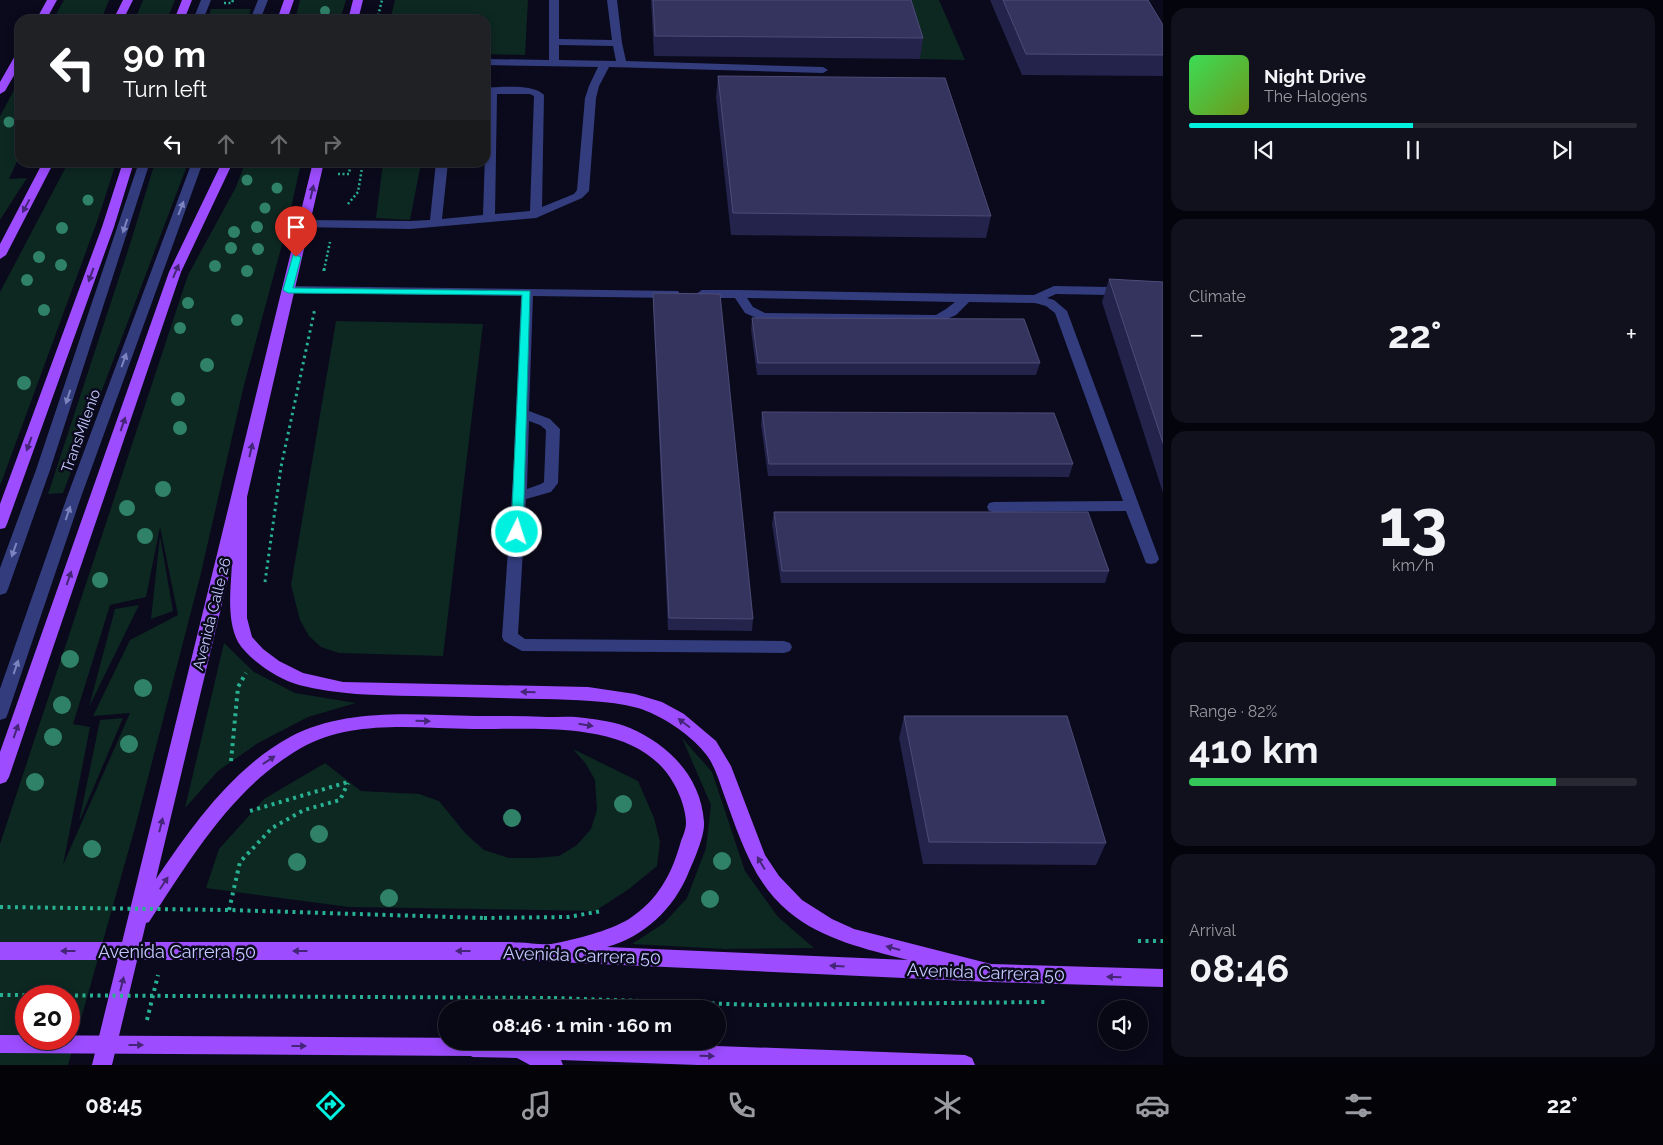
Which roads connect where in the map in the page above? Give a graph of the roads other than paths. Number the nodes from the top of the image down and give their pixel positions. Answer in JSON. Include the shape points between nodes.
{"nodes":[{"id":1,"x":52,"y":0,"type":"edge"},
{"id":2,"x":128,"y":0,"type":"edge"},
{"id":3,"x":187,"y":0,"type":"edge"},
{"id":4,"x":206,"y":0,"type":"edge"},
{"id":5,"x":263,"y":0,"type":"edge"},
{"id":6,"x":289,"y":0,"type":"edge"},
{"id":7,"x":358,"y":0,"type":"edge"},
{"id":8,"x":554,"y":0,"type":"edge"},
{"id":9,"x":612,"y":0,"type":"edge"},
{"id":10,"x":44,"y":15,"type":"edge"},
{"id":11,"x":120,"y":15,"type":"edge"},
{"id":12,"x":181,"y":15,"type":"edge"},
{"id":13,"x":200,"y":15,"type":"edge"},
{"id":14,"x":258,"y":15,"type":"edge"},
{"id":15,"x":284,"y":15,"type":"edge"},
{"id":16,"x":354,"y":15,"type":"edge"},
{"id":17,"x":555,"y":42,"type":"junction"},
{"id":18,"x":618,"y":44,"type":"junction"},
{"id":19,"x":490,"y":62,"type":"edge"},
{"id":20,"x":554,"y":63,"type":"junction"},
{"id":21,"x":605,"y":64,"type":"junction"},
{"id":22,"x":622,"y":64,"type":"junction"},
{"id":23,"x":15,"y":65,"type":"edge"},
{"id":24,"x":823,"y":70,"type":"dead end"},
{"id":25,"x":0,"y":91,"type":"edge"},
{"id":26,"x":490,"y":91,"type":"edge"},
{"id":27,"x":46,"y":167,"type":"edge"},
{"id":28,"x":126,"y":167,"type":"edge"},
{"id":29,"x":143,"y":167,"type":"edge"},
{"id":30,"x":196,"y":167,"type":"edge"},
{"id":31,"x":226,"y":167,"type":"edge"},
{"id":32,"x":318,"y":167,"type":"edge"},
{"id":33,"x":442,"y":167,"type":"edge"},
{"id":34,"x":489,"y":167,"type":"edge"},
{"id":35,"x":536,"y":214,"type":"junction"},
{"id":36,"x":489,"y":218,"type":"junction"},
{"id":37,"x":436,"y":223,"type":"junction"},
{"id":38,"x":304,"y":224,"type":"junction"},
{"id":39,"x":0,"y":255,"type":"edge"},
{"id":40,"x":288,"y":290,"type":"junction"},
{"id":41,"x":1163,"y":292,"type":"edge"},
{"id":42,"x":527,"y":293,"type":"junction"},
{"id":43,"x":738,"y":294,"type":"junction"},
{"id":44,"x":966,"y":298,"type":"junction"},
{"id":45,"x":1036,"y":299,"type":"junction"},
{"id":46,"x":523,"y":414,"type":"junction"},
{"id":47,"x":519,"y":496,"type":"junction"},
{"id":48,"x":240,"y":498,"type":"junction"},
{"id":49,"x":1133,"y":506,"type":"junction"},
{"id":50,"x":994,"y":507,"type":"dead end"},
{"id":51,"x":0,"y":524,"type":"edge"},
{"id":52,"x":1151,"y":559,"type":"dead end"},
{"id":53,"x":0,"y":589,"type":"edge"},
{"id":54,"x":784,"y":647,"type":"dead end"},
{"id":55,"x":0,"y":713,"type":"edge"},
{"id":56,"x":0,"y":777,"type":"edge"},
{"id":57,"x":137,"y":923,"type":"junction"},
{"id":58,"x":0,"y":950,"type":"edge"},
{"id":59,"x":548,"y":953,"type":"junction"},
{"id":60,"x":991,"y":974,"type":"junction"},
{"id":61,"x":1163,"y":978,"type":"edge"},
{"id":62,"x":0,"y":1044,"type":"edge"},
{"id":63,"x":438,"y":1047,"type":"edge"},
{"id":64,"x":520,"y":1050,"type":"edge"},
{"id":65,"x":546,"y":1050,"type":"edge"},
{"id":66,"x":102,"y":1065,"type":"edge"},
{"id":67,"x":553,"y":1065,"type":"edge"},
{"id":68,"x":965,"y":1065,"type":"edge"}],
"edges":[{"from":1,"to":10,"type":"main road"},
{"from":2,"to":11,"type":"main road"},
{"from":3,"to":12,"type":"main road"},
{"from":4,"to":13,"type":"lane"},
{"from":5,"to":14,"type":"lane"},
{"from":6,"to":15,"type":"main road"},
{"from":7,"to":16,"type":"main road"},
{"from":8,"to":17,"type":"lane"},
{"from":9,"to":18,"type":"lane"},
{"from":17,"to":18,"type":"lane"},
{"from":17,"to":20,"type":"lane"},
{"from":18,"to":22,"type":"lane"},
{"from":19,"to":20,"type":"lane"},
{"from":20,"to":21,"type":"lane"},
{"from":21,"to":22,"type":"lane"},
{"from":21,"to":35,"type":"lane","via":[[589,98],[583,191]]},
{"from":22,"to":24,"type":"lane"},
{"from":23,"to":25,"type":"main road"},
{"from":26,"to":35,"type":"lane","via":[[532,91],[539,95]]},
{"from":27,"to":39,"type":"main road","one_way":true},
{"from":28,"to":51,"type":"main road","one_way":true,"via":[[108,227]]},
{"from":29,"to":53,"type":"lane","name":"TransMilenio","one_way":true,"via":[[44,470]]},
{"from":55,"to":30,"type":"lane","name":"TransMilenio","one_way":true,"via":[[74,497]]},
{"from":56,"to":31,"type":"main road","one_way":true,"via":[[175,272]]},
{"from":38,"to":32,"type":"main road","name":"Avenida Calle 26","one_way":true},
{"from":33,"to":37,"type":"lane"},
{"from":34,"to":36,"type":"lane"},
{"from":35,"to":36,"type":"lane"},
{"from":36,"to":37,"type":"lane"},
{"from":37,"to":38,"type":"lane"},
{"from":38,"to":40,"type":"main road","name":"Avenida Calle 26"},
{"from":40,"to":42,"type":"lane"},
{"from":48,"to":40,"type":"main road","name":"Avenida Calle 26","one_way":true},
{"from":41,"to":45,"type":"lane","via":[[1054,290]]},
{"from":42,"to":43,"type":"lane"},
{"from":42,"to":46,"type":"lane"},
{"from":43,"to":44,"type":"lane"},
{"from":43,"to":44,"type":"lane","via":[[750,310],[763,317],[938,319]]},
{"from":44,"to":45,"type":"lane"},
{"from":45,"to":49,"type":"lane","via":[[1061,311]]},
{"from":46,"to":47,"type":"lane"},
{"from":46,"to":47,"type":"lane","via":[[545,422],[553,429],[552,474],[549,487]]},
{"from":47,"to":54,"type":"lane","via":[[510,637],[514,641],[522,645]]},
{"from":57,"to":48,"type":"main road","name":"Avenida Calle 26","one_way":true},
{"from":60,"to":48,"type":"main road","one_way":true,"via":[[852,937],[795,906],[772,882],[757,858],[722,766],[710,746],[678,718],[656,707],[635,700],[588,694],[342,688],[299,679],[273,665],[245,639],[239,618]]},
{"from":49,"to":50,"type":"lane"},
{"from":49,"to":52,"type":"lane"},
{"from":57,"to":59,"type":"main road","one_way":true,"via":[[230,793],[283,751],[328,730],[385,721],[583,724],[624,733],[656,752],[674,768],[688,792],[694,822],[686,857],[672,889],[657,908],[635,925],[611,937]]},
{"from":66,"to":57,"type":"main road","name":"Avenida Calle 26","one_way":true},
{"from":59,"to":58,"type":"main road","name":"Avenida Carrera 50","one_way":true,"bridge":true},
{"from":60,"to":59,"type":"main road","name":"Avenida Carrera 50","one_way":true},
{"from":61,"to":60,"type":"main road","name":"Avenida Carrera 50","one_way":true},
{"from":62,"to":63,"type":"main road","one_way":true,"bridge":true},
{"from":64,"to":67,"type":"main road"},
{"from":65,"to":68,"type":"main road","one_way":true}]}
